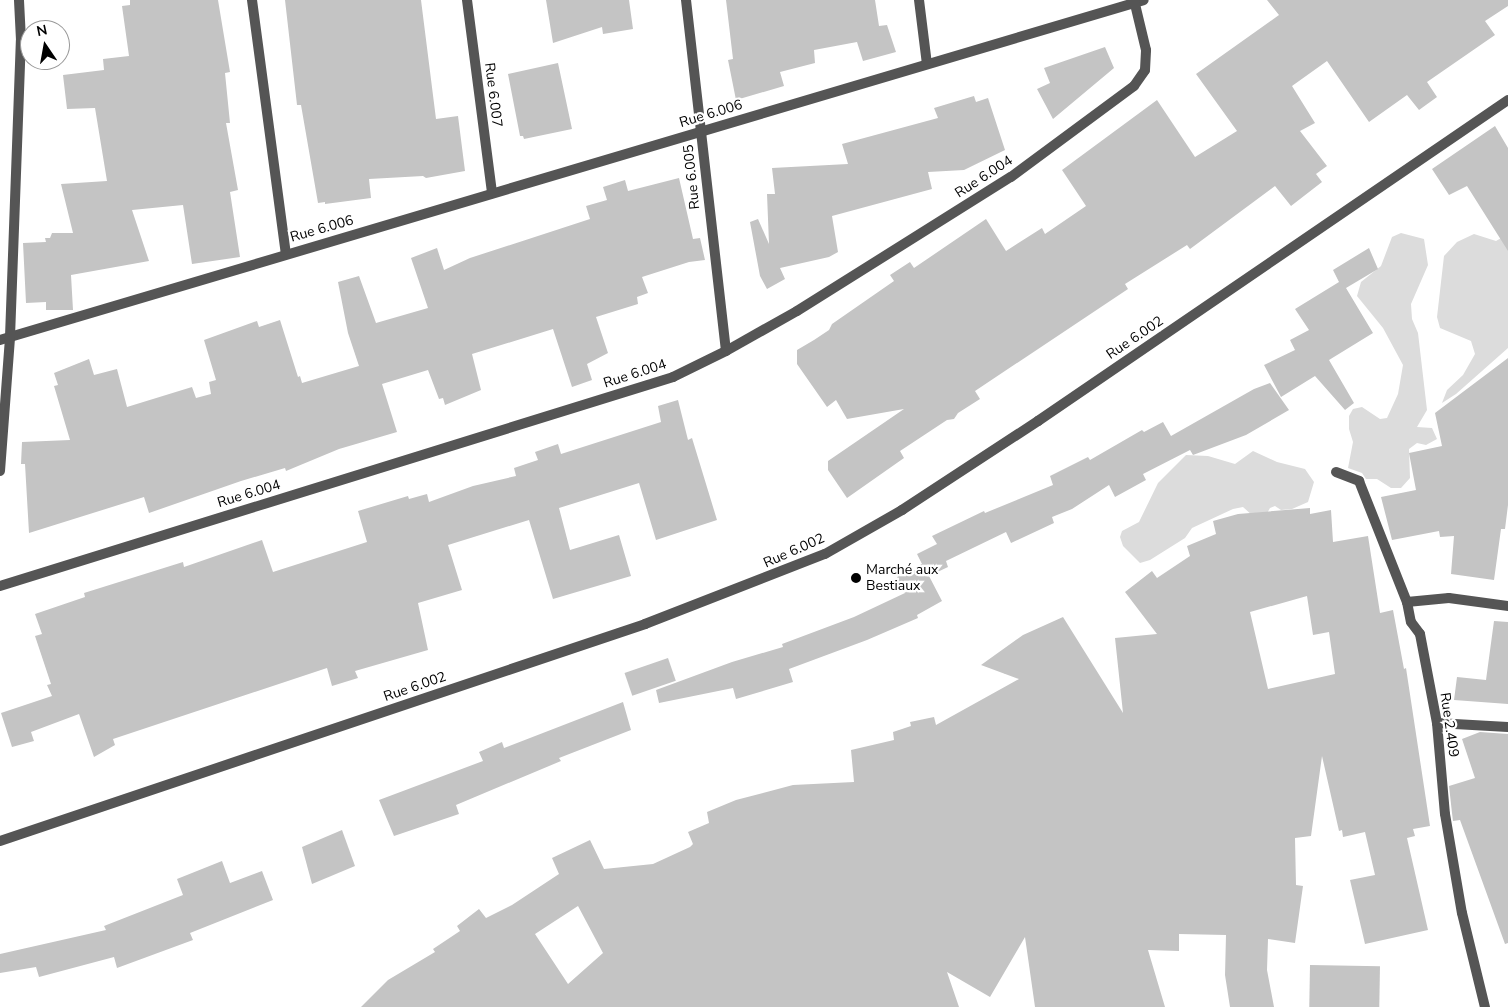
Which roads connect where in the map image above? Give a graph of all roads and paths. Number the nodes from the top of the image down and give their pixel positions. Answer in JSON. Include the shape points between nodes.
{"nodes":[{"id":1,"x":19,"y":0,"type":"edge"},
{"id":2,"x":252,"y":0,"type":"edge"},
{"id":3,"x":467,"y":0,"type":"edge"},
{"id":4,"x":686,"y":0,"type":"edge"},
{"id":5,"x":919,"y":0,"type":"edge"},
{"id":6,"x":1137,"y":1,"type":"edge"},
{"id":7,"x":926,"y":64,"type":"junction"},
{"id":8,"x":1508,"y":100,"type":"edge"},
{"id":9,"x":701,"y":131,"type":"junction"},
{"id":10,"x":492,"y":193,"type":"junction"},
{"id":11,"x":286,"y":254,"type":"junction"},
{"id":12,"x":5,"y":338,"type":"edge"},
{"id":13,"x":726,"y":351,"type":"junction"},
{"id":14,"x":0,"y":472,"type":"edge"},
{"id":15,"x":1336,"y":472,"type":"dead end"},
{"id":16,"x":0,"y":586,"type":"edge"},
{"id":17,"x":1407,"y":602,"type":"junction"},
{"id":18,"x":1508,"y":606,"type":"edge"},
{"id":19,"x":1437,"y":723,"type":"junction"},
{"id":20,"x":1508,"y":727,"type":"edge"},
{"id":21,"x":0,"y":840,"type":"edge"},
{"id":22,"x":1485,"y":1007,"type":"edge"}],
"edges":[{"from":1,"to":12,"type":"street","via":[[21,40]]},
{"from":2,"to":11,"type":"street","name":"Rue 6.006"},
{"from":3,"to":10,"type":"street","name":"Rue 6.007"},
{"from":4,"to":9,"type":"street","name":"Rue 6.005"},
{"from":5,"to":7,"type":"street"},
{"from":6,"to":7,"type":"street","name":"Rue 6.006"},
{"from":6,"to":13,"type":"street","name":"Rue 6.004","via":[[1146,50],[1145,70],[1134,86],[1011,176],[797,311]]},
{"from":7,"to":9,"type":"street","name":"Rue 6.006"},
{"from":8,"to":21,"type":"street","name":"Rue 6.002","via":[[1038,421],[902,510],[825,554],[645,624]]},
{"from":9,"to":10,"type":"street","name":"Rue 6.006"},
{"from":9,"to":13,"type":"street","name":"Rue 6.005"},
{"from":10,"to":11,"type":"street","name":"Rue 6.006"},
{"from":11,"to":12,"type":"street","name":"Rue 6.006"},
{"from":12,"to":14,"type":"street"},
{"from":13,"to":16,"type":"street","name":"Rue 6.004","via":[[673,377]]},
{"from":15,"to":17,"type":"street","name":"Rue 2.409","via":[[1359,481]]},
{"from":17,"to":18,"type":"street","via":[[1449,598]]},
{"from":17,"to":19,"type":"street","name":"Rue 2.409","via":[[1411,622],[1420,634]]},
{"from":19,"to":20,"type":"street"},
{"from":19,"to":22,"type":"street","name":"Rue 2.409","via":[[1446,823],[1462,913]]}]}
